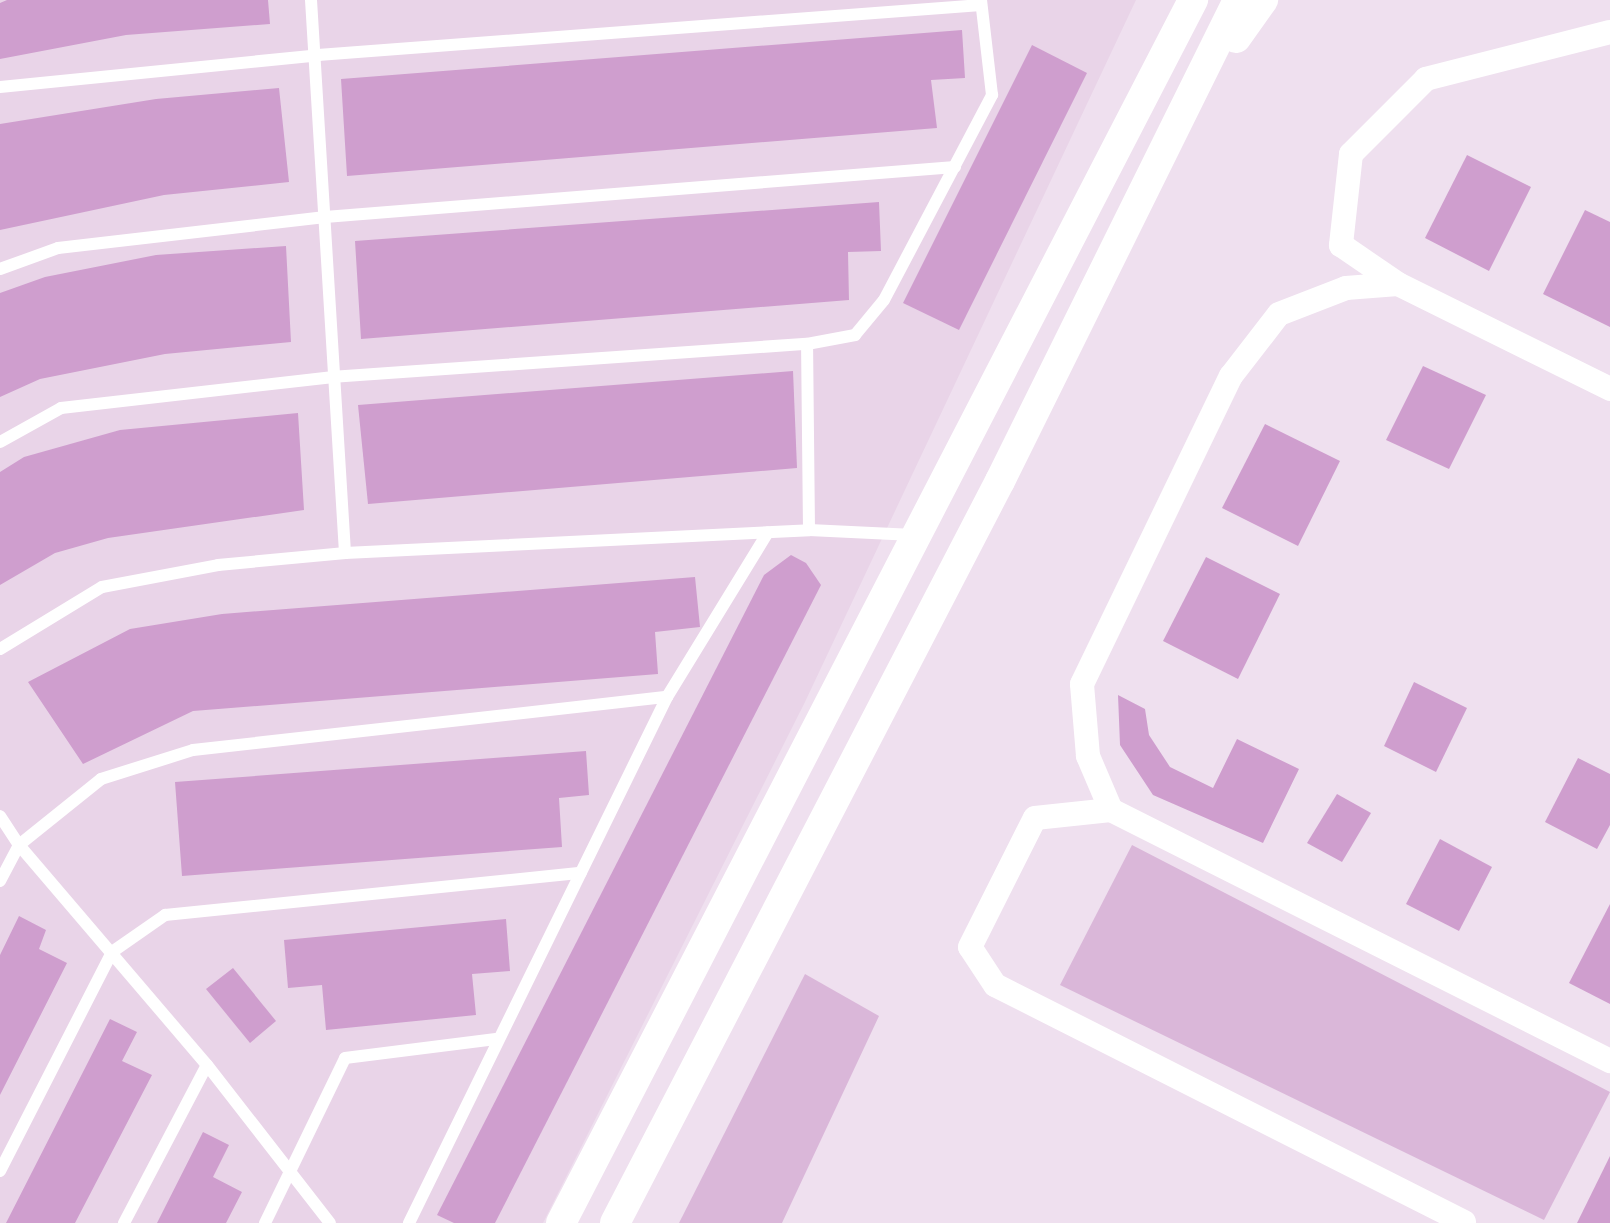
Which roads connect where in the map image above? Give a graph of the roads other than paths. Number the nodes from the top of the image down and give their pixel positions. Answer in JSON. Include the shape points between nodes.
{"nodes":[{"id":1,"x":311,"y":0,"type":"edge"},
{"id":2,"x":1193,"y":0,"type":"edge"},
{"id":3,"x":1238,"y":0,"type":"edge"},
{"id":4,"x":1263,"y":0,"type":"edge"},
{"id":5,"x":981,"y":2,"type":"edge"},
{"id":6,"x":1610,"y":32,"type":"edge"},
{"id":7,"x":318,"y":55,"type":"junction"},
{"id":8,"x":0,"y":87,"type":"edge"},
{"id":9,"x":1175,"y":125,"type":"junction"},
{"id":10,"x":955,"y":167,"type":"junction"},
{"id":11,"x":325,"y":217,"type":"junction"},
{"id":12,"x":0,"y":269,"type":"edge"},
{"id":13,"x":1398,"y":284,"type":"junction"},
{"id":14,"x":807,"y":344,"type":"junction"},
{"id":15,"x":331,"y":377,"type":"junction"},
{"id":16,"x":1610,"y":389,"type":"edge"},
{"id":17,"x":0,"y":442,"type":"edge"},
{"id":18,"x":809,"y":530,"type":"junction"},
{"id":19,"x":768,"y":532,"type":"junction"},
{"id":20,"x":914,"y":535,"type":"junction"},
{"id":21,"x":345,"y":553,"type":"junction"},
{"id":22,"x":0,"y":649,"type":"edge"},
{"id":23,"x":667,"y":697,"type":"junction"},
{"id":24,"x":1111,"y":810,"type":"junction"},
{"id":25,"x":0,"y":816,"type":"edge"},
{"id":26,"x":19,"y":845,"type":"junction"},
{"id":27,"x":581,"y":873,"type":"junction"},
{"id":28,"x":0,"y":881,"type":"edge"},
{"id":29,"x":112,"y":952,"type":"junction"},
{"id":30,"x":496,"y":1039,"type":"junction"},
{"id":31,"x":1610,"y":1061,"type":"edge"},
{"id":32,"x":207,"y":1065,"type":"junction"},
{"id":33,"x":0,"y":1171,"type":"edge"},
{"id":34,"x":289,"y":1172,"type":"junction"},
{"id":35,"x":124,"y":1223,"type":"edge"},
{"id":36,"x":265,"y":1223,"type":"edge"},
{"id":37,"x":330,"y":1223,"type":"edge"},
{"id":38,"x":409,"y":1223,"type":"edge"},
{"id":39,"x":561,"y":1223,"type":"edge"},
{"id":40,"x":615,"y":1223,"type":"edge"},
{"id":41,"x":1465,"y":1223,"type":"edge"}],
"edges":[{"from":1,"to":7,"type":"lane"},
{"from":2,"to":20,"type":"street"},
{"from":3,"to":9,"type":"street"},
{"from":4,"to":9,"type":"street"},
{"from":5,"to":7,"type":"lane"},
{"from":5,"to":10,"type":"lane","via":[[992,95]]},
{"from":6,"to":13,"type":"street","via":[[1426,79],[1351,154],[1341,245]]},
{"from":7,"to":8,"type":"lane"},
{"from":7,"to":11,"type":"lane"},
{"from":9,"to":40,"type":"street","via":[[1000,481]]},
{"from":10,"to":11,"type":"lane"},
{"from":10,"to":14,"type":"lane","via":[[884,300],[855,335]]},
{"from":11,"to":12,"type":"lane","via":[[58,248]]},
{"from":11,"to":15,"type":"lane"},
{"from":13,"to":16,"type":"street"},
{"from":13,"to":24,"type":"street","via":[[1346,288],[1279,314],[1231,376],[1082,684],[1088,756]]},
{"from":14,"to":15,"type":"lane"},
{"from":14,"to":18,"type":"lane"},
{"from":15,"to":17,"type":"lane","via":[[61,408]]},
{"from":15,"to":21,"type":"lane"},
{"from":18,"to":19,"type":"lane"},
{"from":18,"to":20,"type":"lane"},
{"from":19,"to":21,"type":"lane"},
{"from":19,"to":23,"type":"lane"},
{"from":20,"to":39,"type":"street"},
{"from":21,"to":22,"type":"lane","via":[[218,565],[102,587]]},
{"from":23,"to":26,"type":"lane","via":[[193,750],[101,779]]},
{"from":23,"to":27,"type":"lane"},
{"from":24,"to":31,"type":"street"},
{"from":24,"to":41,"type":"street","via":[[1035,818],[970,947],[995,985]]},
{"from":25,"to":26,"type":"lane"},
{"from":26,"to":28,"type":"lane"},
{"from":26,"to":29,"type":"lane"},
{"from":27,"to":29,"type":"lane","via":[[165,915]]},
{"from":27,"to":30,"type":"lane"},
{"from":29,"to":32,"type":"lane"},
{"from":29,"to":33,"type":"lane"},
{"from":30,"to":34,"type":"lane","via":[[345,1058]]},
{"from":30,"to":38,"type":"lane"},
{"from":32,"to":34,"type":"lane"},
{"from":32,"to":35,"type":"lane"},
{"from":34,"to":36,"type":"lane"},
{"from":34,"to":37,"type":"lane"}]}
